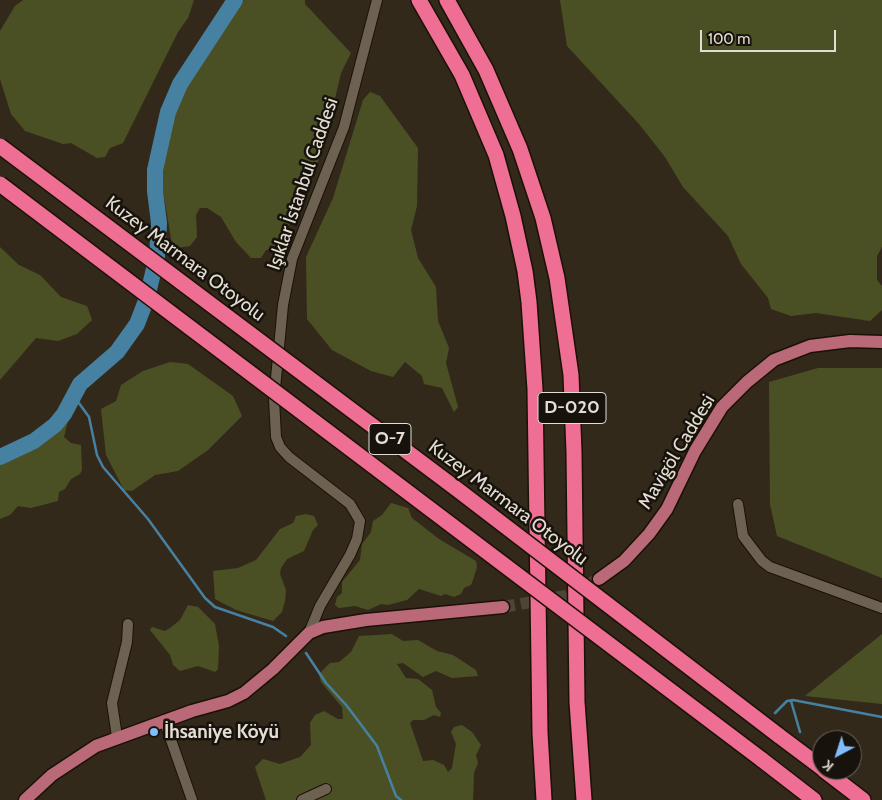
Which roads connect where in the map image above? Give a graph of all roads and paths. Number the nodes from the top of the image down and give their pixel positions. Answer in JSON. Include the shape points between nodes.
{"nodes":[{"id":1,"x":377,"y":0,"type":"edge"},
{"id":2,"x":419,"y":0,"type":"edge"},
{"id":3,"x":447,"y":0,"type":"edge"},
{"id":4,"x":0,"y":146,"type":"edge"},
{"id":5,"x":0,"y":184,"type":"edge"},
{"id":6,"x":882,"y":342,"type":"edge"},
{"id":7,"x":738,"y":504,"type":"dead end"},
{"id":8,"x":599,"y":579,"type":"tunnel mouth"},
{"id":9,"x":503,"y":608,"type":"tunnel mouth"},
{"id":10,"x":882,"y":608,"type":"edge"},
{"id":11,"x":128,"y":624,"type":"dead end"},
{"id":12,"x":309,"y":633,"type":"junction"},
{"id":13,"x":164,"y":720,"type":"junction"},
{"id":14,"x":117,"y":737,"type":"junction"},
{"id":15,"x":812,"y":761,"type":"edge"},
{"id":16,"x":837,"y":780,"type":"edge"},
{"id":17,"x":326,"y":789,"type":"dead end"},
{"id":18,"x":25,"y":800,"type":"edge"},
{"id":19,"x":192,"y":800,"type":"edge"},
{"id":20,"x":302,"y":800,"type":"edge"},
{"id":21,"x":544,"y":800,"type":"edge"},
{"id":22,"x":584,"y":800,"type":"edge"},
{"id":23,"x":814,"y":800,"type":"edge"},
{"id":24,"x":863,"y":800,"type":"edge"}],
"edges":[{"from":1,"to":12,"type":"street","name":"Işıklar İstanbul Caddesi","via":[[344,127],[292,259],[283,306],[274,399],[276,437],[289,457],[350,504],[360,520],[350,555],[320,606]]},
{"from":2,"to":21,"type":"highway","number":"D-020","via":[[446,45],[498,162],[513,216],[530,302],[535,389],[540,733]]},
{"from":3,"to":22,"type":"highway","number":"D-020","via":[[503,105],[550,247],[564,321],[572,405],[577,702]]},
{"from":4,"to":15,"type":"highway","name":"Kuzey Marmara Otoyolu","number":"O-7","bridge":true},
{"from":5,"to":23,"type":"highway","number":"O-7","bridge":true},
{"from":6,"to":8,"type":"main road","name":"Mavigöl Caddesi","via":[[850,341],[810,346],[774,360],[747,382],[722,407],[650,534]]},
{"from":7,"to":10,"type":"street","via":[[743,536],[770,567]]},
{"from":9,"to":12,"type":"main road","via":[[366,620],[323,627]]},
{"from":11,"to":14,"type":"street","via":[[127,642],[112,704]]},
{"from":12,"to":13,"type":"main road","via":[[244,693]]},
{"from":13,"to":14,"type":"main road"},
{"from":13,"to":19,"type":"street"},
{"from":14,"to":18,"type":"main road","via":[[64,766]]},
{"from":16,"to":24,"type":"highway","name":"Kuzey Marmara Otoyolu","number":"O-7"},
{"from":17,"to":20,"type":"street"}]}
